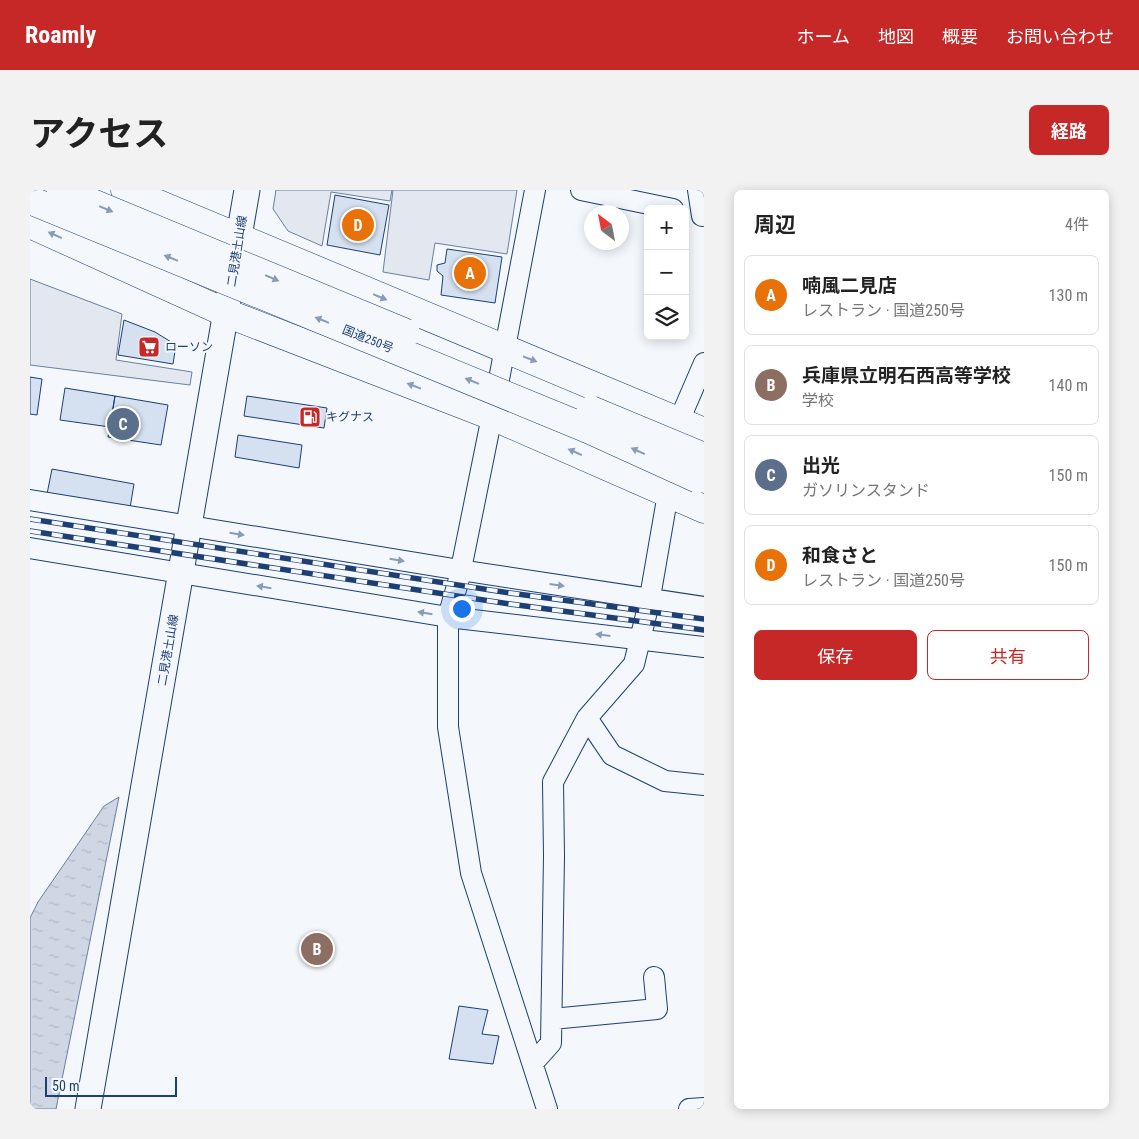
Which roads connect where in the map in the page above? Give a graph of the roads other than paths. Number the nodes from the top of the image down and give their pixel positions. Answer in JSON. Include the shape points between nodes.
{"nodes":[{"id":1,"x":61,"y":190,"type":"edge"},
{"id":2,"x":125,"y":190,"type":"edge"},
{"id":3,"x":247,"y":190,"type":"edge"},
{"id":4,"x":534,"y":190,"type":"edge"},
{"id":5,"x":581,"y":190,"type":"edge"},
{"id":6,"x":698,"y":190,"type":"edge"},
{"id":7,"x":30,"y":200,"type":"edge"},
{"id":8,"x":654,"y":205,"type":"edge"},
{"id":9,"x":697,"y":215,"type":"edge"},
{"id":10,"x":30,"y":224,"type":"edge"},
{"id":11,"x":239,"y":238,"type":"junction"},
{"id":12,"x":226,"y":313,"type":"junction"},
{"id":13,"x":504,"y":349,"type":"junction"},
{"id":14,"x":704,"y":363,"type":"edge"},
{"id":15,"x":492,"y":416,"type":"junction"},
{"id":16,"x":679,"y":421,"type":"junction"},
{"id":17,"x":704,"y":432,"type":"edge"},
{"id":18,"x":702,"y":473,"type":"edge"},
{"id":19,"x":668,"y":493,"type":"junction"},
{"id":20,"x":30,"y":500,"type":"edge"},
{"id":21,"x":704,"y":509,"type":"edge"},
{"id":22,"x":188,"y":526,"type":"junction"},
{"id":23,"x":30,"y":548,"type":"edge"},
{"id":24,"x":460,"y":570,"type":"junction"},
{"id":25,"x":181,"y":574,"type":"junction"},
{"id":26,"x":648,"y":598,"type":"junction"},
{"id":27,"x":704,"y":607,"type":"edge"},
{"id":28,"x":448,"y":617,"type":"junction"},
{"id":29,"x":640,"y":639,"type":"junction"},
{"id":30,"x":704,"y":646,"type":"edge"},
{"id":31,"x":587,"y":718,"type":"junction"},
{"id":32,"x":704,"y":785,"type":"edge"},
{"id":33,"x":654,"y":977,"type":"dead end"},
{"id":34,"x":552,"y":1019,"type":"junction"},
{"id":35,"x":534,"y":1062,"type":"junction"},
{"id":36,"x":704,"y":1108,"type":"edge"},
{"id":37,"x":88,"y":1109,"type":"edge"},
{"id":38,"x":547,"y":1109,"type":"edge"},
{"id":39,"x":689,"y":1109,"type":"edge"}],
"edges":[{"from":1,"to":18,"type":"highway","name":"国道250号","one_way":true,"bridge":true},
{"from":2,"to":11,"type":"highway"},
{"from":3,"to":11,"type":"main road","name":"二見港土山線"},
{"from":4,"to":13,"type":"street"},
{"from":5,"to":8,"type":"street"},
{"from":6,"to":9,"type":"street"},
{"from":18,"to":7,"type":"highway","name":"国道250号","one_way":true,"bridge":true},
{"from":12,"to":10,"type":"highway","one_way":true},
{"from":11,"to":12,"type":"main road","name":"二見港土山線"},
{"from":11,"to":13,"type":"highway","one_way":true},
{"from":15,"to":12,"type":"highway","one_way":true},
{"from":12,"to":22,"type":"main road","name":"二見港土山線"},
{"from":13,"to":15,"type":"street"},
{"from":13,"to":16,"type":"highway","one_way":true},
{"from":14,"to":16,"type":"street"},
{"from":19,"to":15,"type":"highway","one_way":true},
{"from":15,"to":24,"type":"street"},
{"from":16,"to":17,"type":"highway"},
{"from":16,"to":19,"type":"street"},
{"from":19,"to":21,"type":"highway"},
{"from":19,"to":26,"type":"street"},
{"from":20,"to":22,"type":"street"},
{"from":22,"to":24,"type":"street","one_way":true},
{"from":22,"to":25,"type":"main road","name":"二見港土山線"},
{"from":23,"to":25,"type":"street"},
{"from":24,"to":26,"type":"street","one_way":true},
{"from":24,"to":28,"type":"street"},
{"from":28,"to":25,"type":"street","one_way":true},
{"from":25,"to":37,"type":"main road","name":"二見港土山線"},
{"from":26,"to":27,"type":"street"},
{"from":26,"to":29,"type":"street"},
{"from":29,"to":28,"type":"street","one_way":true},
{"from":28,"to":35,"type":"street","via":[[448,727],[471,873]]},
{"from":29,"to":30,"type":"street"},
{"from":29,"to":31,"type":"street","via":[[634,664]]},
{"from":31,"to":32,"type":"street","via":[[612,755],[665,781]]},
{"from":31,"to":34,"type":"street","via":[[553,782]]},
{"from":33,"to":34,"type":"street","via":[[658,1009]]},
{"from":34,"to":35,"type":"street","via":[[551,1043]]},
{"from":35,"to":38,"type":"street"},
{"from":36,"to":39,"type":"street"}]}
